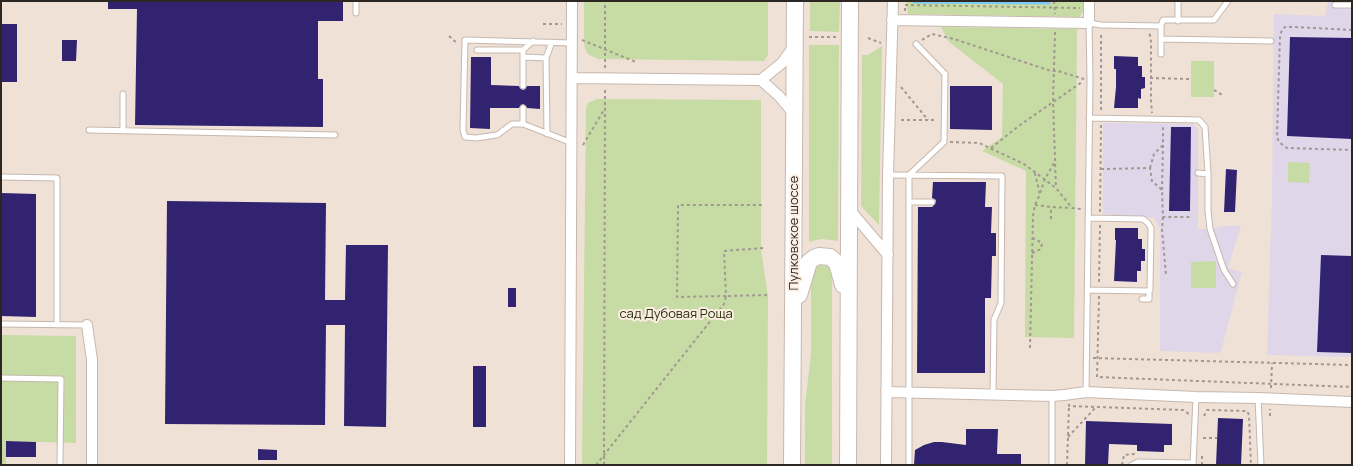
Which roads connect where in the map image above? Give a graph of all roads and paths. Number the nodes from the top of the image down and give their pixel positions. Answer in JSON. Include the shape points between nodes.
{"nodes":[{"id":1,"x":356,"y":1,"type":"edge"},
{"id":2,"x":572,"y":1,"type":"edge"},
{"id":3,"x":605,"y":1,"type":"edge"},
{"id":4,"x":795,"y":1,"type":"edge"},
{"id":5,"x":850,"y":1,"type":"edge"},
{"id":6,"x":893,"y":1,"type":"edge"},
{"id":7,"x":1054,"y":1,"type":"edge"},
{"id":8,"x":1178,"y":1,"type":"edge"},
{"id":9,"x":1228,"y":1,"type":"edge"},
{"id":10,"x":1089,"y":4,"type":"edge"},
{"id":11,"x":905,"y":5,"type":"dead end"},
{"id":12,"x":1335,"y":5,"type":"dead end"},
{"id":13,"x":1352,"y":5,"type":"edge"},
{"id":14,"x":1054,"y":7,"type":"junction"},
{"id":15,"x":356,"y":13,"type":"dead end"},
{"id":16,"x":892,"y":20,"type":"junction"},
{"id":17,"x":1178,"y":21,"type":"junction"},
{"id":18,"x":1055,"y":22,"type":"junction"},
{"id":19,"x":1089,"y":23,"type":"junction"},
{"id":20,"x":1101,"y":25,"type":"junction"},
{"id":21,"x":1161,"y":26,"type":"junction"},
{"id":22,"x":1352,"y":30,"type":"edge"},
{"id":23,"x":1145,"y":32,"type":"dead end"},
{"id":24,"x":1105,"y":35,"type":"dead end"},
{"id":25,"x":809,"y":37,"type":"dead end"},
{"id":26,"x":840,"y":37,"type":"dead end"},
{"id":27,"x":1101,"y":39,"type":"junction"},
{"id":28,"x":1161,"y":39,"type":"junction"},
{"id":29,"x":533,"y":41,"type":"junction"},
{"id":30,"x":577,"y":41,"type":"junction"},
{"id":31,"x":1271,"y":41,"type":"dead end"},
{"id":32,"x":552,"y":42,"type":"junction"},
{"id":33,"x":916,"y":44,"type":"joint"},
{"id":34,"x":795,"y":45,"type":"junction"},
{"id":35,"x":605,"y":49,"type":"junction"},
{"id":36,"x":477,"y":50,"type":"dead end"},
{"id":37,"x":523,"y":50,"type":"junction"},
{"id":38,"x":1161,"y":54,"type":"dead end"},
{"id":39,"x":523,"y":57,"type":"junction"},
{"id":40,"x":546,"y":58,"type":"junction"},
{"id":41,"x":605,"y":62,"type":"dead end"},
{"id":42,"x":636,"y":62,"type":"dead end"},
{"id":43,"x":1054,"y":71,"type":"junction"},
{"id":44,"x":572,"y":78,"type":"junction"},
{"id":45,"x":1150,"y":78,"type":"junction"},
{"id":46,"x":1101,"y":79,"type":"junction"},
{"id":47,"x":1191,"y":79,"type":"dead end"},
{"id":48,"x":761,"y":80,"type":"junction"},
{"id":49,"x":1090,"y":80,"type":"junction"},
{"id":50,"x":523,"y":86,"type":"dead end"},
{"id":51,"x":901,"y":87,"type":"dead end"},
{"id":52,"x":1214,"y":90,"type":"dead end"},
{"id":53,"x":123,"y":94,"type":"dead end"},
{"id":54,"x":605,"y":95,"type":"dead end"},
{"id":55,"x":1224,"y":96,"type":"dead end"},
{"id":56,"x":1054,"y":101,"type":"junction"},
{"id":57,"x":605,"y":107,"type":"junction"},
{"id":58,"x":523,"y":108,"type":"dead end"},
{"id":59,"x":794,"y":115,"type":"junction"},
{"id":60,"x":1089,"y":118,"type":"junction"},
{"id":61,"x":1101,"y":118,"type":"junction"},
{"id":62,"x":901,"y":120,"type":"dead end"},
{"id":63,"x":928,"y":120,"type":"junction"},
{"id":64,"x":935,"y":120,"type":"dead end"},
{"id":65,"x":1153,"y":120,"type":"junction"},
{"id":66,"x":1164,"y":120,"type":"junction"},
{"id":67,"x":522,"y":124,"type":"junction"},
{"id":68,"x":89,"y":130,"type":"dead end"},
{"id":69,"x":123,"y":131,"type":"junction"},
{"id":70,"x":547,"y":134,"type":"junction"},
{"id":71,"x":335,"y":135,"type":"dead end"},
{"id":72,"x":944,"y":142,"type":"junction"},
{"id":73,"x":572,"y":143,"type":"junction"},
{"id":74,"x":583,"y":145,"type":"dead end"},
{"id":75,"x":1163,"y":145,"type":"junction"},
{"id":76,"x":991,"y":148,"type":"junction"},
{"id":77,"x":1352,"y":150,"type":"edge"},
{"id":78,"x":1055,"y":162,"type":"junction"},
{"id":79,"x":1150,"y":168,"type":"junction"},
{"id":80,"x":1101,"y":169,"type":"junction"},
{"id":81,"x":1034,"y":170,"type":"junction"},
{"id":82,"x":1198,"y":173,"type":"dead end"},
{"id":83,"x":1208,"y":174,"type":"junction"},
{"id":84,"x":888,"y":175,"type":"junction"},
{"id":85,"x":909,"y":175,"type":"junction"},
{"id":86,"x":1,"y":177,"type":"edge"},
{"id":87,"x":1045,"y":179,"type":"junction"},
{"id":88,"x":1056,"y":188,"type":"junction"},
{"id":89,"x":1162,"y":190,"type":"junction"},
{"id":90,"x":1040,"y":194,"type":"junction"},
{"id":91,"x":909,"y":202,"type":"junction"},
{"id":92,"x":932,"y":202,"type":"dead end"},
{"id":93,"x":763,"y":205,"type":"dead end"},
{"id":94,"x":1035,"y":205,"type":"junction"},
{"id":95,"x":1051,"y":207,"type":"junction"},
{"id":96,"x":1072,"y":208,"type":"junction"},
{"id":97,"x":849,"y":209,"type":"junction"},
{"id":98,"x":1088,"y":209,"type":"junction"},
{"id":99,"x":1100,"y":209,"type":"junction"},
{"id":100,"x":1163,"y":217,"type":"junction"},
{"id":101,"x":1190,"y":217,"type":"dead end"},
{"id":102,"x":1088,"y":218,"type":"junction"},
{"id":103,"x":1100,"y":218,"type":"junction"},
{"id":104,"x":1051,"y":219,"type":"dead end"},
{"id":105,"x":1032,"y":238,"type":"junction"},
{"id":106,"x":763,"y":248,"type":"dead end"},
{"id":107,"x":1032,"y":253,"type":"junction"},
{"id":108,"x":888,"y":255,"type":"junction"},
{"id":109,"x":1166,"y":276,"type":"dead end"},
{"id":110,"x":1233,"y":284,"type":"dead end"},
{"id":111,"x":1087,"y":290,"type":"junction"},
{"id":112,"x":1099,"y":290,"type":"junction"},
{"id":113,"x":1149,"y":291,"type":"junction"},
{"id":114,"x":770,"y":295,"type":"dead end"},
{"id":115,"x":726,"y":296,"type":"junction"},
{"id":116,"x":1142,"y":299,"type":"dead end"},
{"id":117,"x":849,"y":303,"type":"junction"},
{"id":118,"x":793,"y":311,"type":"junction"},
{"id":119,"x":1,"y":324,"type":"edge"},
{"id":120,"x":57,"y":325,"type":"junction"},
{"id":121,"x":87,"y":325,"type":"joint"},
{"id":122,"x":1030,"y":348,"type":"dead end"},
{"id":123,"x":1086,"y":358,"type":"junction"},
{"id":124,"x":1098,"y":358,"type":"junction"},
{"id":125,"x":1272,"y":362,"type":"junction"},
{"id":126,"x":1352,"y":365,"type":"edge"},
{"id":127,"x":1,"y":378,"type":"edge"},
{"id":128,"x":1271,"y":384,"type":"junction"},
{"id":129,"x":1352,"y":387,"type":"edge"},
{"id":130,"x":1271,"y":391,"type":"dead end"},
{"id":131,"x":886,"y":392,"type":"junction"},
{"id":132,"x":909,"y":392,"type":"junction"},
{"id":133,"x":1086,"y":392,"type":"junction"},
{"id":134,"x":993,"y":394,"type":"junction"},
{"id":135,"x":1068,"y":394,"type":"junction"},
{"id":136,"x":1052,"y":396,"type":"junction"},
{"id":137,"x":1196,"y":397,"type":"junction"},
{"id":138,"x":1258,"y":398,"type":"junction"},
{"id":139,"x":1352,"y":402,"type":"edge"},
{"id":140,"x":1069,"y":406,"type":"junction"},
{"id":141,"x":1270,"y":406,"type":"dead end"},
{"id":142,"x":1096,"y":407,"type":"junction"},
{"id":143,"x":1187,"y":414,"type":"junction"},
{"id":144,"x":1195,"y":414,"type":"junction"},
{"id":145,"x":1270,"y":416,"type":"dead end"},
{"id":146,"x":1187,"y":420,"type":"dead end"},
{"id":147,"x":1067,"y":438,"type":"junction"},
{"id":148,"x":1203,"y":438,"type":"dead end"},
{"id":149,"x":1217,"y":438,"type":"dead end"},
{"id":150,"x":1143,"y":454,"type":"dead end"},
{"id":151,"x":604,"y":455,"type":"junction"},
{"id":152,"x":1193,"y":464,"type":"edge"},
{"id":153,"x":60,"y":465,"type":"edge"},
{"id":154,"x":92,"y":465,"type":"edge"},
{"id":155,"x":570,"y":465,"type":"edge"},
{"id":156,"x":596,"y":465,"type":"edge"},
{"id":157,"x":604,"y":465,"type":"edge"},
{"id":158,"x":792,"y":465,"type":"edge"},
{"id":159,"x":848,"y":465,"type":"edge"},
{"id":160,"x":886,"y":465,"type":"edge"},
{"id":161,"x":909,"y":465,"type":"edge"},
{"id":162,"x":1052,"y":465,"type":"edge"},
{"id":163,"x":1067,"y":465,"type":"edge"},
{"id":164,"x":1122,"y":465,"type":"edge"},
{"id":165,"x":1132,"y":465,"type":"edge"},
{"id":166,"x":1251,"y":465,"type":"edge"},
{"id":167,"x":1261,"y":465,"type":"edge"}],
"edges":[{"from":1,"to":15,"type":"lane"},
{"from":2,"to":30,"type":"street"},
{"from":3,"to":35,"type":"path"},
{"from":4,"to":34,"type":"main road","name":"Пулковское шоссе"},
{"from":5,"to":97,"type":"main road"},
{"from":6,"to":16,"type":"street"},
{"from":7,"to":14,"type":"path"},
{"from":8,"to":17,"type":"lane"},
{"from":9,"to":17,"type":"lane","via":[[1214,20]]},
{"from":10,"to":14,"type":"path"},
{"from":10,"to":19,"type":"street"},
{"from":11,"to":14,"type":"path"},
{"from":12,"to":13,"type":"lane"},
{"from":14,"to":18,"type":"path"},
{"from":16,"to":18,"type":"street"},
{"from":16,"to":84,"type":"street"},
{"from":17,"to":21,"type":"lane","via":[[1163,20]]},
{"from":18,"to":19,"type":"street"},
{"from":18,"to":43,"type":"path"},
{"from":19,"to":20,"type":"lane"},
{"from":19,"to":49,"type":"lane"},
{"from":20,"to":21,"type":"lane"},
{"from":20,"to":27,"type":"path"},
{"from":21,"to":28,"type":"lane"},
{"from":22,"to":77,"type":"path","via":[[1295,27],[1286,27],[1282,30],[1277,137],[1287,148]]},
{"from":23,"to":45,"type":"path","via":[[1150,35],[1151,42]]},
{"from":24,"to":27,"type":"path"},
{"from":25,"to":26,"type":"path"},
{"from":27,"to":46,"type":"path"},
{"from":28,"to":31,"type":"lane"},
{"from":28,"to":38,"type":"lane"},
{"from":29,"to":32,"type":"lane"},
{"from":29,"to":37,"type":"lane"},
{"from":29,"to":67,"type":"lane","via":[[465,40],[465,137],[476,138],[497,134],[512,124]]},
{"from":30,"to":32,"type":"lane"},
{"from":30,"to":35,"type":"path"},
{"from":30,"to":44,"type":"street"},
{"from":32,"to":40,"type":"lane"},
{"from":33,"to":43,"type":"path","via":[[932,34]]},
{"from":33,"to":72,"type":"lane","via":[[945,74]]},
{"from":34,"to":48,"type":"street","via":[[782,63]]},
{"from":34,"to":59,"type":"main road","name":"Пулковское шоссе"},
{"from":35,"to":41,"type":"path"},
{"from":35,"to":42,"type":"path"},
{"from":36,"to":37,"type":"lane"},
{"from":37,"to":39,"type":"lane"},
{"from":39,"to":40,"type":"lane"},
{"from":39,"to":50,"type":"lane"},
{"from":40,"to":70,"type":"lane"},
{"from":43,"to":56,"type":"path"},
{"from":43,"to":56,"type":"path","via":[[1086,79]]},
{"from":44,"to":48,"type":"street"},
{"from":44,"to":73,"type":"street"},
{"from":45,"to":47,"type":"path"},
{"from":45,"to":65,"type":"path"},
{"from":46,"to":49,"type":"path"},
{"from":46,"to":61,"type":"path"},
{"from":48,"to":59,"type":"street","via":[[779,96]]},
{"from":49,"to":60,"type":"lane"},
{"from":51,"to":63,"type":"path"},
{"from":52,"to":55,"type":"path"},
{"from":53,"to":69,"type":"lane"},
{"from":54,"to":57,"type":"path"},
{"from":56,"to":76,"type":"path"},
{"from":56,"to":78,"type":"path"},
{"from":57,"to":74,"type":"path"},
{"from":57,"to":151,"type":"path"},
{"from":58,"to":67,"type":"lane"},
{"from":59,"to":118,"type":"main road","name":"Пулковское шоссе"},
{"from":60,"to":61,"type":"lane"},
{"from":60,"to":98,"type":"lane"},
{"from":61,"to":65,"type":"lane"},
{"from":61,"to":80,"type":"path"},
{"from":62,"to":63,"type":"path"},
{"from":63,"to":64,"type":"path"},
{"from":65,"to":66,"type":"lane"},
{"from":66,"to":75,"type":"path"},
{"from":66,"to":83,"type":"lane","via":[[1199,120],[1205,127]]},
{"from":67,"to":70,"type":"lane"},
{"from":68,"to":69,"type":"lane"},
{"from":69,"to":71,"type":"lane"},
{"from":70,"to":73,"type":"lane"},
{"from":72,"to":76,"type":"path","via":[[979,143]]},
{"from":72,"to":85,"type":"lane"},
{"from":73,"to":155,"type":"street"},
{"from":75,"to":79,"type":"path","via":[[1154,154]]},
{"from":75,"to":89,"type":"path"},
{"from":76,"to":81,"type":"path"},
{"from":78,"to":87,"type":"path"},
{"from":78,"to":88,"type":"path"},
{"from":79,"to":80,"type":"path"},
{"from":79,"to":89,"type":"path","via":[[1152,180]]},
{"from":80,"to":99,"type":"path"},
{"from":81,"to":87,"type":"path"},
{"from":81,"to":90,"type":"path"},
{"from":82,"to":83,"type":"lane"},
{"from":83,"to":110,"type":"lane","via":[[1210,229],[1224,270]]},
{"from":84,"to":85,"type":"lane"},
{"from":84,"to":108,"type":"street"},
{"from":85,"to":91,"type":"lane"},
{"from":85,"to":134,"type":"lane","via":[[1002,176],[1001,303],[994,320]]},
{"from":86,"to":120,"type":"lane","via":[[57,178]]},
{"from":87,"to":88,"type":"path"},
{"from":87,"to":90,"type":"path"},
{"from":88,"to":96,"type":"path"},
{"from":89,"to":100,"type":"path"},
{"from":90,"to":94,"type":"path"},
{"from":91,"to":92,"type":"lane"},
{"from":91,"to":132,"type":"lane"},
{"from":93,"to":115,"type":"path","via":[[678,205],[677,297]]},
{"from":94,"to":95,"type":"path"},
{"from":94,"to":105,"type":"path"},
{"from":95,"to":96,"type":"path"},
{"from":95,"to":104,"type":"path"},
{"from":96,"to":98,"type":"path"},
{"from":97,"to":108,"type":"street"},
{"from":97,"to":117,"type":"main road"},
{"from":98,"to":99,"type":"path"},
{"from":98,"to":102,"type":"lane"},
{"from":99,"to":103,"type":"path"},
{"from":100,"to":101,"type":"path"},
{"from":100,"to":109,"type":"path"},
{"from":102,"to":103,"type":"lane"},
{"from":102,"to":111,"type":"lane"},
{"from":103,"to":112,"type":"path"},
{"from":103,"to":113,"type":"lane","via":[[1143,220],[1148,223],[1151,228]]},
{"from":105,"to":107,"type":"path"},
{"from":105,"to":107,"type":"path","via":[[1042,243],[1041,249]]},
{"from":106,"to":115,"type":"path","via":[[724,251]]},
{"from":107,"to":122,"type":"path"},
{"from":108,"to":131,"type":"street"},
{"from":111,"to":112,"type":"lane"},
{"from":111,"to":123,"type":"lane"},
{"from":112,"to":113,"type":"lane"},
{"from":112,"to":124,"type":"path"},
{"from":113,"to":116,"type":"lane","via":[[1149,299]]},
{"from":114,"to":115,"type":"path"},
{"from":115,"to":151,"type":"path","via":[[724,304]]},
{"from":117,"to":118,"type":"main road","via":[[837,262],[830,257],[818,256],[809,262]]},
{"from":117,"to":159,"type":"main road"},
{"from":118,"to":158,"type":"main road","name":"Пулковское шоссе"},
{"from":119,"to":120,"type":"lane"},
{"from":120,"to":121,"type":"lane"},
{"from":121,"to":154,"type":"street","via":[[92,360]]},
{"from":123,"to":124,"type":"path"},
{"from":123,"to":133,"type":"lane"},
{"from":124,"to":125,"type":"path"},
{"from":124,"to":128,"type":"path","via":[[1097,377]]},
{"from":125,"to":126,"type":"path"},
{"from":125,"to":128,"type":"path"},
{"from":127,"to":153,"type":"lane","via":[[61,379]]},
{"from":128,"to":129,"type":"path"},
{"from":128,"to":130,"type":"path"},
{"from":131,"to":132,"type":"street"},
{"from":131,"to":160,"type":"street"},
{"from":132,"to":134,"type":"street"},
{"from":132,"to":161,"type":"lane"},
{"from":133,"to":135,"type":"street"},
{"from":133,"to":137,"type":"street"},
{"from":134,"to":136,"type":"street"},
{"from":135,"to":136,"type":"street"},
{"from":135,"to":140,"type":"path"},
{"from":136,"to":162,"type":"lane"},
{"from":137,"to":138,"type":"street"},
{"from":137,"to":144,"type":"lane"},
{"from":138,"to":139,"type":"street"},
{"from":138,"to":167,"type":"lane"},
{"from":140,"to":142,"type":"path"},
{"from":140,"to":147,"type":"path"},
{"from":141,"to":145,"type":"path"},
{"from":142,"to":143,"type":"path","via":[[1183,410]]},
{"from":142,"to":147,"type":"path"},
{"from":143,"to":144,"type":"path"},
{"from":143,"to":146,"type":"path"},
{"from":144,"to":152,"type":"lane"},
{"from":144,"to":166,"type":"path","via":[[1204,414],[1207,410],[1247,411]]},
{"from":147,"to":163,"type":"path"},
{"from":148,"to":149,"type":"path"},
{"from":150,"to":164,"type":"path","via":[[1124,455]]},
{"from":151,"to":156,"type":"path"},
{"from":151,"to":157,"type":"path"},
{"from":152,"to":165,"type":"lane","via":[[1138,462]]}]}
